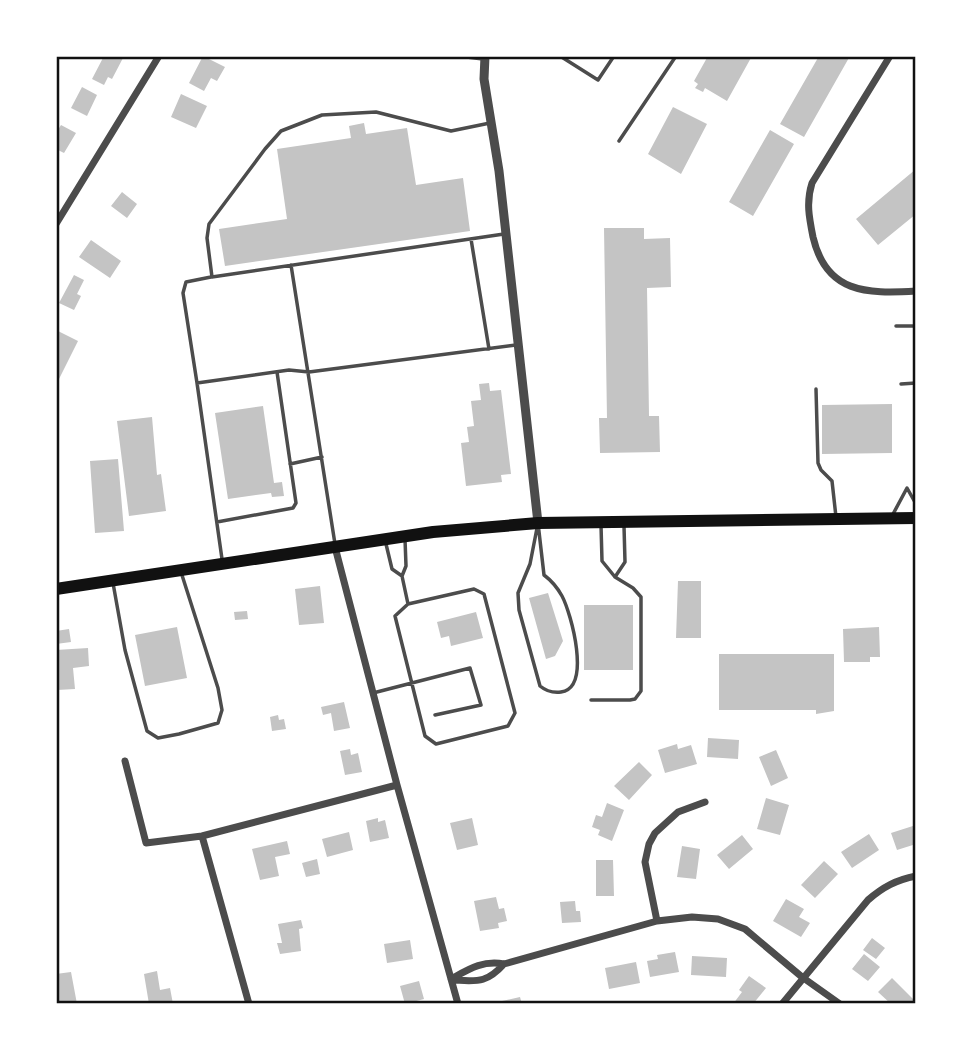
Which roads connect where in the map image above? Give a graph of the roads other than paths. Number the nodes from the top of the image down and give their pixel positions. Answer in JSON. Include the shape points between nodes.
{"nodes":[{"id":1,"x":159,"y":56,"type":"edge"},
{"id":2,"x":458,"y":56,"type":"edge"},
{"id":3,"x":560,"y":56,"type":"edge"},
{"id":4,"x":614,"y":56,"type":"edge"},
{"id":5,"x":676,"y":56,"type":"edge"},
{"id":6,"x":891,"y":56,"type":"edge"},
{"id":7,"x":485,"y":58,"type":"edge"},
{"id":8,"x":491,"y":123,"type":"junction"},
{"id":9,"x":619,"y":141,"type":"dead end"},
{"id":10,"x":56,"y":224,"type":"edge"},
{"id":11,"x":506,"y":233,"type":"junction"},
{"id":12,"x":471,"y":239,"type":"junction"},
{"id":13,"x":291,"y":265,"type":"junction"},
{"id":14,"x":212,"y":277,"type":"junction"},
{"id":15,"x":916,"y":291,"type":"edge"},
{"id":16,"x":896,"y":326,"type":"dead end"},
{"id":17,"x":916,"y":326,"type":"edge"},
{"id":18,"x":518,"y":345,"type":"junction"},
{"id":19,"x":488,"y":349,"type":"junction"},
{"id":20,"x":277,"y":372,"type":"junction"},
{"id":21,"x":309,"y":372,"type":"junction"},
{"id":22,"x":197,"y":383,"type":"junction"},
{"id":23,"x":916,"y":383,"type":"edge"},
{"id":24,"x":901,"y":384,"type":"dead end"},
{"id":25,"x":816,"y":388,"type":"dead end"},
{"id":26,"x":322,"y":457,"type":"junction"},
{"id":27,"x":290,"y":464,"type":"junction"},
{"id":28,"x":916,"y":503,"type":"edge"},
{"id":29,"x":891,"y":518,"type":"junction"},
{"id":30,"x":916,"y":518,"type":"edge"},
{"id":31,"x":836,"y":519,"type":"junction"},
{"id":32,"x":217,"y":522,"type":"junction"},
{"id":33,"x":601,"y":522,"type":"junction"},
{"id":34,"x":624,"y":522,"type":"junction"},
{"id":35,"x":538,"y":523,"type":"junction"},
{"id":36,"x":404,"y":536,"type":"junction"},
{"id":37,"x":385,"y":538,"type":"junction"},
{"id":38,"x":335,"y":547,"type":"junction"},
{"id":39,"x":223,"y":564,"type":"junction"},
{"id":40,"x":180,"y":570,"type":"junction"},
{"id":41,"x":402,"y":576,"type":"junction"},
{"id":42,"x":615,"y":577,"type":"junction"},
{"id":43,"x":112,"y":581,"type":"junction"},
{"id":44,"x":56,"y":589,"type":"edge"},
{"id":45,"x":408,"y":604,"type":"junction"},
{"id":46,"x":411,"y":684,"type":"junction"},
{"id":47,"x":373,"y":694,"type":"junction"},
{"id":48,"x":591,"y":700,"type":"dead end"},
{"id":49,"x":435,"y":715,"type":"dead end"},
{"id":50,"x":125,"y":761,"type":"dead end"},
{"id":51,"x":397,"y":785,"type":"junction"},
{"id":52,"x":705,"y":802,"type":"dead end"},
{"id":53,"x":202,"y":836,"type":"junction"},
{"id":54,"x":916,"y":876,"type":"edge"},
{"id":55,"x":657,"y":921,"type":"junction"},
{"id":56,"x":504,"y":964,"type":"junction"},
{"id":57,"x":802,"y":977,"type":"junction"},
{"id":58,"x":451,"y":979,"type":"junction"},
{"id":59,"x":249,"y":1004,"type":"edge"},
{"id":60,"x":458,"y":1004,"type":"edge"},
{"id":61,"x":782,"y":1004,"type":"edge"},
{"id":62,"x":840,"y":1004,"type":"edge"}],
"edges":[{"from":1,"to":10,"type":"street"},
{"from":2,"to":7,"type":"lane"},
{"from":3,"to":4,"type":"lane","via":[[598,80]]},
{"from":5,"to":9,"type":"lane"},
{"from":6,"to":15,"type":"street","via":[[812,183],[807,199],[809,219],[817,253],[832,277],[849,287],[890,293]]},
{"from":7,"to":8,"type":"street"},
{"from":8,"to":11,"type":"street"},
{"from":8,"to":14,"type":"lane","via":[[451,131],[376,112],[322,115],[281,131],[209,224]]},
{"from":11,"to":12,"type":"lane"},
{"from":11,"to":18,"type":"street"},
{"from":12,"to":13,"type":"lane"},
{"from":12,"to":19,"type":"lane"},
{"from":13,"to":14,"type":"lane"},
{"from":13,"to":21,"type":"lane"},
{"from":14,"to":22,"type":"lane","via":[[186,282],[183,293]]},
{"from":16,"to":17,"type":"lane"},
{"from":18,"to":19,"type":"lane"},
{"from":18,"to":35,"type":"street"},
{"from":19,"to":21,"type":"lane"},
{"from":20,"to":21,"type":"lane"},
{"from":20,"to":22,"type":"lane"},
{"from":20,"to":27,"type":"lane"},
{"from":21,"to":26,"type":"lane"},
{"from":22,"to":32,"type":"lane"},
{"from":23,"to":24,"type":"lane"},
{"from":25,"to":31,"type":"lane","via":[[818,463],[832,481]]},
{"from":26,"to":27,"type":"lane"},
{"from":26,"to":38,"type":"lane"},
{"from":27,"to":32,"type":"lane","via":[[293,508]]},
{"from":28,"to":29,"type":"lane","via":[[907,488]]},
{"from":29,"to":30,"type":"main road"},
{"from":29,"to":31,"type":"main road"},
{"from":31,"to":34,"type":"main road"},
{"from":32,"to":39,"type":"lane"},
{"from":33,"to":34,"type":"main road"},
{"from":33,"to":35,"type":"main road"},
{"from":33,"to":42,"type":"lane","via":[[602,561]]},
{"from":34,"to":42,"type":"lane","via":[[625,562]]},
{"from":35,"to":35,"type":"lane","via":[[519,593],[519,610],[540,686],[563,692],[575,680],[576,640],[563,597],[544,575]]},
{"from":35,"to":36,"type":"main road"},
{"from":36,"to":37,"type":"main road"},
{"from":36,"to":41,"type":"lane","via":[[407,566]]},
{"from":37,"to":38,"type":"main road"},
{"from":37,"to":41,"type":"lane","via":[[392,569]]},
{"from":38,"to":39,"type":"main road"},
{"from":38,"to":47,"type":"street"},
{"from":39,"to":40,"type":"main road"},
{"from":40,"to":43,"type":"main road"},
{"from":40,"to":43,"type":"lane","via":[[222,710],[218,723],[179,734],[158,737],[147,731]]},
{"from":41,"to":45,"type":"lane"},
{"from":42,"to":48,"type":"lane","via":[[640,597],[641,691],[630,700]]},
{"from":43,"to":44,"type":"main road"},
{"from":45,"to":46,"type":"lane","via":[[395,616]]},
{"from":45,"to":46,"type":"lane","via":[[474,589],[484,594],[515,713],[508,726],[436,744],[425,736]]},
{"from":46,"to":47,"type":"lane"},
{"from":46,"to":49,"type":"lane","via":[[470,668],[481,705]]},
{"from":47,"to":51,"type":"street"},
{"from":50,"to":53,"type":"street","via":[[146,843]]},
{"from":51,"to":53,"type":"street"},
{"from":51,"to":58,"type":"street"},
{"from":52,"to":55,"type":"street","via":[[678,812],[649,844],[645,862]]},
{"from":53,"to":59,"type":"street"},
{"from":54,"to":57,"type":"street","via":[[883,887],[868,900]]},
{"from":55,"to":56,"type":"street"},
{"from":55,"to":57,"type":"street","via":[[718,919],[745,929]]},
{"from":56,"to":58,"type":"street","via":[[491,961]]},
{"from":56,"to":58,"type":"street","via":[[493,977]]},
{"from":57,"to":61,"type":"street"},
{"from":57,"to":62,"type":"street"},
{"from":58,"to":60,"type":"street"}]}
